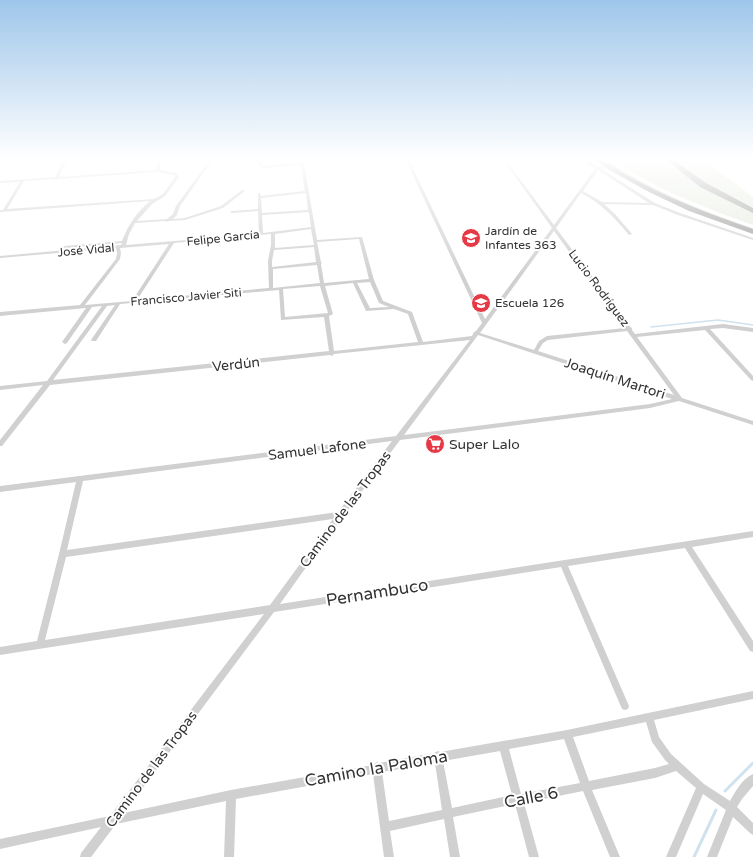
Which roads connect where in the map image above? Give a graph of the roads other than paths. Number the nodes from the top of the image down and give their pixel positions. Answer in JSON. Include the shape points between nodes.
{"nodes":[{"id":1,"x":11,"y":198,"type":"edge"},
{"id":2,"x":158,"y":198,"type":"edge"},
{"id":3,"x":184,"y":198,"type":"edge"},
{"id":4,"x":234,"y":198,"type":"edge"},
{"id":5,"x":259,"y":198,"type":"edge"},
{"id":6,"x":308,"y":198,"type":"edge"},
{"id":7,"x":425,"y":198,"type":"edge"},
{"id":8,"x":533,"y":198,"type":"edge"},
{"id":9,"x":575,"y":198,"type":"edge"},
{"id":10,"x":594,"y":198,"type":"edge"},
{"id":11,"x":646,"y":198,"type":"edge"},
{"id":12,"x":666,"y":198,"type":"edge"},
{"id":13,"x":680,"y":198,"type":"edge"},
{"id":14,"x":728,"y":198,"type":"edge"},
{"id":15,"x":155,"y":200,"type":"junction"},
{"id":16,"x":602,"y":203,"type":"junction"},
{"id":17,"x":654,"y":204,"type":"junction"},
{"id":18,"x":2,"y":211,"type":"edge"},
{"id":19,"x":310,"y":211,"type":"junction"},
{"id":20,"x":753,"y":211,"type":"edge"},
{"id":21,"x":232,"y":212,"type":"dead end"},
{"id":22,"x":260,"y":212,"type":"junction"},
{"id":23,"x":167,"y":221,"type":"junction"},
{"id":24,"x":134,"y":222,"type":"junction"},
{"id":25,"x":753,"y":226,"type":"edge"},
{"id":26,"x":554,"y":227,"type":"junction"},
{"id":27,"x":313,"y":228,"type":"junction"},
{"id":28,"x":753,"y":232,"type":"edge"},
{"id":29,"x":273,"y":233,"type":"junction"},
{"id":30,"x":261,"y":234,"type":"junction"},
{"id":31,"x":630,"y":234,"type":"dead end"},
{"id":32,"x":753,"y":239,"type":"edge"},
{"id":33,"x":172,"y":243,"type":"junction"},
{"id":34,"x":316,"y":243,"type":"junction"},
{"id":35,"x":122,"y":246,"type":"junction"},
{"id":36,"x":65,"y":247,"type":"dead end"},
{"id":37,"x":272,"y":249,"type":"junction"},
{"id":38,"x":0,"y":257,"type":"edge"},
{"id":39,"x":320,"y":264,"type":"junction"},
{"id":40,"x":271,"y":268,"type":"junction"},
{"id":41,"x":372,"y":280,"type":"junction"},
{"id":42,"x":354,"y":281,"type":"junction"},
{"id":43,"x":322,"y":284,"type":"junction"},
{"id":44,"x":281,"y":288,"type":"junction"},
{"id":45,"x":271,"y":289,"type":"junction"},
{"id":46,"x":133,"y":302,"type":"junction"},
{"id":47,"x":119,"y":303,"type":"junction"},
{"id":48,"x":105,"y":305,"type":"junction"},
{"id":49,"x":90,"y":306,"type":"junction"},
{"id":50,"x":81,"y":307,"type":"junction"},
{"id":51,"x":392,"y":308,"type":"junction"},
{"id":52,"x":0,"y":314,"type":"edge"},
{"id":53,"x":329,"y":315,"type":"junction"},
{"id":54,"x":485,"y":323,"type":"junction"},
{"id":55,"x":706,"y":328,"type":"junction"},
{"id":56,"x":630,"y":329,"type":"junction"},
{"id":57,"x":753,"y":330,"type":"edge"},
{"id":58,"x":474,"y":335,"type":"junction"},
{"id":59,"x":634,"y":336,"type":"junction"},
{"id":60,"x":94,"y":340,"type":"dead end"},
{"id":61,"x":65,"y":342,"type":"dead end"},
{"id":62,"x":421,"y":344,"type":"junction"},
{"id":63,"x":535,"y":352,"type":"junction"},
{"id":64,"x":332,"y":354,"type":"junction"},
{"id":65,"x":753,"y":379,"type":"edge"},
{"id":66,"x":49,"y":382,"type":"junction"},
{"id":67,"x":0,"y":388,"type":"edge"},
{"id":68,"x":680,"y":399,"type":"junction"},
{"id":69,"x":753,"y":423,"type":"edge"},
{"id":70,"x":397,"y":439,"type":"junction"},
{"id":71,"x":0,"y":444,"type":"edge"},
{"id":72,"x":80,"y":480,"type":"junction"},
{"id":73,"x":0,"y":489,"type":"edge"},
{"id":74,"x":340,"y":515,"type":"junction"},
{"id":75,"x":753,"y":534,"type":"edge"},
{"id":76,"x":687,"y":545,"type":"junction"},
{"id":77,"x":63,"y":554,"type":"junction"},
{"id":78,"x":562,"y":564,"type":"junction"},
{"id":79,"x":272,"y":609,"type":"junction"},
{"id":80,"x":40,"y":644,"type":"junction"},
{"id":81,"x":753,"y":648,"type":"edge"},
{"id":82,"x":0,"y":651,"type":"edge"},
{"id":83,"x":753,"y":695,"type":"edge"},
{"id":84,"x":625,"y":706,"type":"dead end"},
{"id":85,"x":649,"y":717,"type":"junction"},
{"id":86,"x":567,"y":734,"type":"junction"},
{"id":87,"x":503,"y":745,"type":"junction"},
{"id":88,"x":438,"y":756,"type":"junction"},
{"id":89,"x":677,"y":766,"type":"junction"},
{"id":90,"x":377,"y":767,"type":"junction"},
{"id":91,"x":753,"y":779,"type":"edge"},
{"id":92,"x":586,"y":787,"type":"junction"},
{"id":93,"x":701,"y":787,"type":"junction"},
{"id":94,"x":230,"y":795,"type":"junction"},
{"id":95,"x":518,"y":799,"type":"junction"},
{"id":96,"x":731,"y":808,"type":"junction"},
{"id":97,"x":448,"y":814,"type":"junction"},
{"id":98,"x":111,"y":820,"type":"junction"},
{"id":99,"x":385,"y":827,"type":"junction"},
{"id":100,"x":753,"y":830,"type":"edge"},
{"id":101,"x":0,"y":844,"type":"edge"},
{"id":102,"x":85,"y":857,"type":"edge"},
{"id":103,"x":229,"y":857,"type":"edge"},
{"id":104,"x":389,"y":857,"type":"edge"},
{"id":105,"x":455,"y":857,"type":"edge"},
{"id":106,"x":534,"y":857,"type":"edge"},
{"id":107,"x":615,"y":857,"type":"edge"},
{"id":108,"x":671,"y":857,"type":"edge"},
{"id":109,"x":712,"y":857,"type":"edge"}],
"edges":[{"from":1,"to":18,"type":"street"},
{"from":2,"to":15,"type":"street"},
{"from":3,"to":23,"type":"street","via":[[175,215]]},
{"from":4,"to":23,"type":"street","via":[[222,207],[185,220]]},
{"from":5,"to":22,"type":"street"},
{"from":6,"to":19,"type":"street"},
{"from":7,"to":54,"type":"street"},
{"from":8,"to":26,"type":"street","name":"Lucio Rodríguez"},
{"from":9,"to":26,"type":"street","name":"Camino de las Tropas"},
{"from":10,"to":16,"type":"street"},
{"from":11,"to":17,"type":"street"},
{"from":12,"to":28,"type":"highway","via":[[704,215]]},
{"from":13,"to":25,"type":"highway"},
{"from":14,"to":20,"type":"highway"},
{"from":15,"to":18,"type":"street"},
{"from":15,"to":24,"type":"street"},
{"from":16,"to":17,"type":"street"},
{"from":16,"to":31,"type":"street"},
{"from":17,"to":32,"type":"street"},
{"from":19,"to":22,"type":"street"},
{"from":19,"to":27,"type":"street"},
{"from":21,"to":22,"type":"street"},
{"from":22,"to":30,"type":"street"},
{"from":23,"to":24,"type":"street"},
{"from":24,"to":35,"type":"street"},
{"from":26,"to":54,"type":"street","name":"Camino de las Tropas"},
{"from":26,"to":56,"type":"street","name":"Lucio Rodríguez"},
{"from":27,"to":29,"type":"street","name":"Felipe García"},
{"from":27,"to":34,"type":"street"},
{"from":29,"to":30,"type":"street","name":"Felipe García"},
{"from":29,"to":37,"type":"street"},
{"from":30,"to":33,"type":"street","name":"Felipe García"},
{"from":33,"to":35,"type":"street","name":"José Vidal"},
{"from":33,"to":46,"type":"street","name":"Felipe García"},
{"from":34,"to":37,"type":"street"},
{"from":34,"to":39,"type":"street"},
{"from":34,"to":41,"type":"street","via":[[361,238]]},
{"from":35,"to":36,"type":"street","name":"José Vidal"},
{"from":35,"to":38,"type":"street","name":"José Vidal"},
{"from":35,"to":50,"type":"street","via":[[118,258]]},
{"from":37,"to":40,"type":"street"},
{"from":39,"to":40,"type":"street"},
{"from":39,"to":43,"type":"street"},
{"from":40,"to":45,"type":"street"},
{"from":41,"to":42,"type":"street","name":"Francisco Javier Siti"},
{"from":41,"to":51,"type":"street","via":[[382,303]]},
{"from":42,"to":43,"type":"street","name":"Francisco Javier Siti"},
{"from":42,"to":51,"type":"street","via":[[368,310]]},
{"from":43,"to":44,"type":"street","name":"Francisco Javier Siti"},
{"from":43,"to":53,"type":"street"},
{"from":44,"to":45,"type":"street","name":"Francisco Javier Siti"},
{"from":44,"to":53,"type":"street","via":[[283,319]]},
{"from":45,"to":46,"type":"street","name":"Francisco Javier Siti"},
{"from":46,"to":47,"type":"street","name":"Francisco Javier Siti"},
{"from":47,"to":48,"type":"street","name":"Francisco Javier Siti"},
{"from":47,"to":60,"type":"street"},
{"from":48,"to":49,"type":"street","name":"Francisco Javier Siti"},
{"from":48,"to":66,"type":"street"},
{"from":49,"to":50,"type":"street","name":"Francisco Javier Siti"},
{"from":49,"to":61,"type":"street"},
{"from":50,"to":52,"type":"street","name":"Francisco Javier Siti"},
{"from":51,"to":62,"type":"street","via":[[410,313]]},
{"from":53,"to":64,"type":"street"},
{"from":54,"to":58,"type":"street","name":"Camino de las Tropas"},
{"from":55,"to":57,"type":"street","via":[[723,326]]},
{"from":55,"to":59,"type":"street"},
{"from":55,"to":65,"type":"street"},
{"from":56,"to":59,"type":"street","name":"Lucio Rodríguez"},
{"from":56,"to":63,"type":"street","via":[[547,338]]},
{"from":58,"to":62,"type":"street","name":"Verdún"},
{"from":58,"to":63,"type":"street","name":"Joaquín Martori"},
{"from":58,"to":70,"type":"street","name":"Camino de las Tropas"},
{"from":59,"to":68,"type":"street","name":"Lucio Rodríguez"},
{"from":62,"to":64,"type":"street","name":"Verdún"},
{"from":63,"to":68,"type":"street","name":"Joaquín Martori"},
{"from":64,"to":66,"type":"street","name":"Verdún"},
{"from":66,"to":67,"type":"street","name":"Verdún"},
{"from":66,"to":71,"type":"street"},
{"from":68,"to":69,"type":"street","name":"Joaquín Martori"},
{"from":68,"to":70,"type":"street","name":"Samuel Lafone","via":[[650,406]]},
{"from":70,"to":72,"type":"street","name":"Samuel Lafone"},
{"from":70,"to":74,"type":"street","name":"Camino de las Tropas"},
{"from":72,"to":73,"type":"street","name":"Samuel Lafone"},
{"from":72,"to":77,"type":"street"},
{"from":74,"to":77,"type":"street"},
{"from":74,"to":79,"type":"street","name":"Camino de las Tropas"},
{"from":75,"to":76,"type":"street","name":"Pernambuco"},
{"from":76,"to":78,"type":"street","name":"Pernambuco"},
{"from":76,"to":81,"type":"street"},
{"from":77,"to":80,"type":"street"},
{"from":78,"to":79,"type":"street","name":"Pernambuco"},
{"from":78,"to":84,"type":"street"},
{"from":79,"to":80,"type":"street","name":"Pernambuco"},
{"from":79,"to":98,"type":"street","name":"Camino de las Tropas"},
{"from":80,"to":82,"type":"street","name":"Pernambuco"},
{"from":83,"to":85,"type":"street","name":"Camino la Paloma"},
{"from":85,"to":86,"type":"street","name":"Camino la Paloma"},
{"from":85,"to":89,"type":"street","via":[[658,744]]},
{"from":86,"to":87,"type":"street","name":"Camino la Paloma"},
{"from":86,"to":92,"type":"street"},
{"from":87,"to":88,"type":"street","name":"Camino la Paloma"},
{"from":87,"to":95,"type":"street"},
{"from":88,"to":90,"type":"street","name":"Camino la Paloma"},
{"from":88,"to":97,"type":"street"},
{"from":89,"to":92,"type":"street","name":"Calle 6"},
{"from":89,"to":93,"type":"street"},
{"from":90,"to":94,"type":"street","name":"Camino la Paloma"},
{"from":90,"to":99,"type":"street"},
{"from":91,"to":96,"type":"street"},
{"from":92,"to":95,"type":"street","name":"Calle 6"},
{"from":92,"to":107,"type":"street"},
{"from":93,"to":96,"type":"street"},
{"from":93,"to":108,"type":"street"},
{"from":94,"to":98,"type":"street","name":"Camino la Paloma"},
{"from":94,"to":103,"type":"street"},
{"from":95,"to":97,"type":"street","name":"Calle 6"},
{"from":95,"to":106,"type":"street"},
{"from":96,"to":100,"type":"street"},
{"from":96,"to":109,"type":"street"},
{"from":97,"to":99,"type":"street","name":"Calle 6"},
{"from":97,"to":105,"type":"street"},
{"from":98,"to":101,"type":"street","name":"Camino la Paloma"},
{"from":98,"to":102,"type":"street","name":"Camino de las Tropas"},
{"from":99,"to":104,"type":"street"}]}
